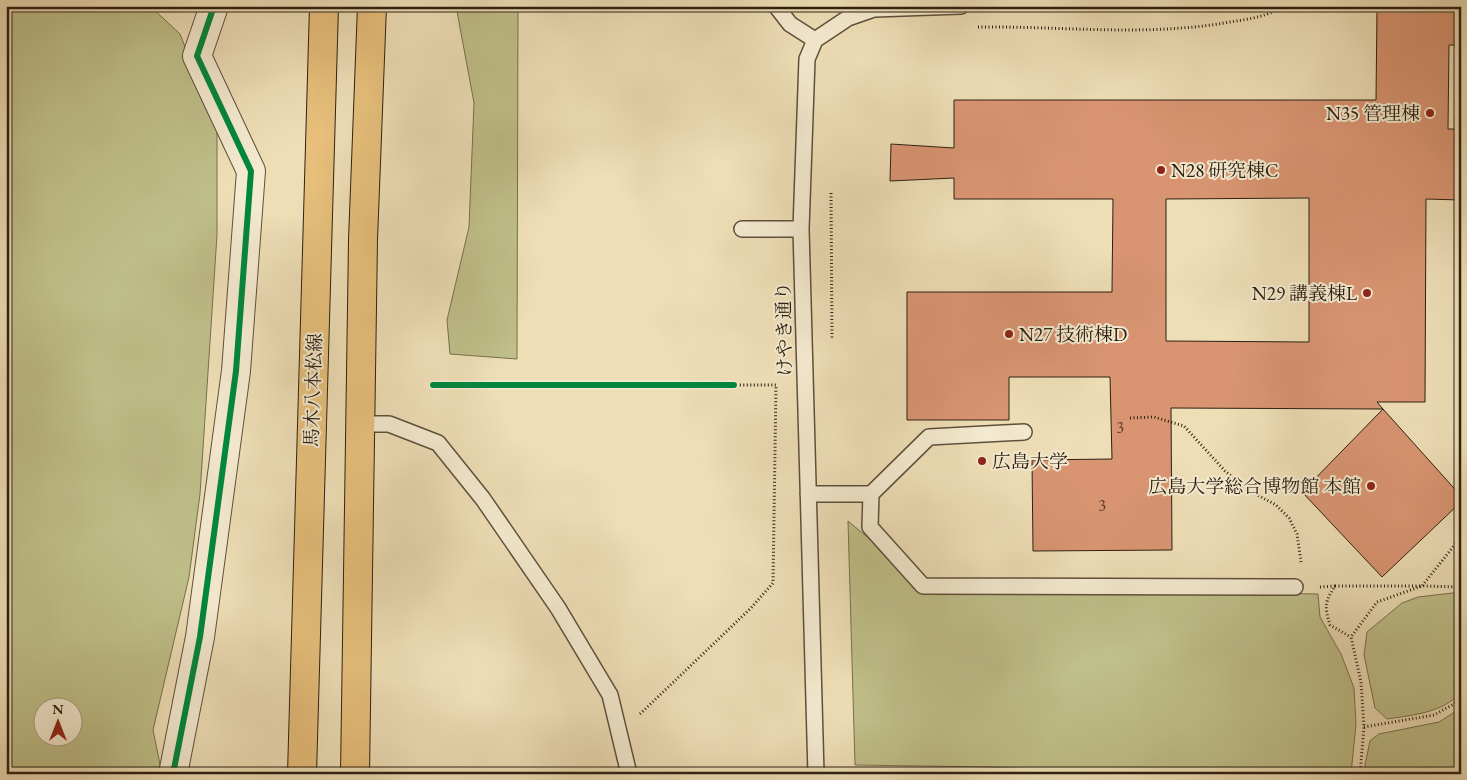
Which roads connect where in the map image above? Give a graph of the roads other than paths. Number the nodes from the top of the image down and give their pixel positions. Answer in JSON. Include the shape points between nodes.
{"nodes":[{"id":1,"x":214,"y":6,"type":"edge"},
{"id":2,"x":324,"y":6,"type":"edge"},
{"id":3,"x":372,"y":6,"type":"edge"},
{"id":4,"x":776,"y":6,"type":"edge"},
{"id":5,"x":961,"y":6,"type":"edge"},
{"id":6,"x":815,"y":40,"type":"junction"},
{"id":7,"x":742,"y":229,"type":"dead end"},
{"id":8,"x":801,"y":229,"type":"junction"},
{"id":9,"x":360,"y":424,"type":"junction"},
{"id":10,"x":1024,"y":432,"type":"dead end"},
{"id":11,"x":808,"y":494,"type":"junction"},
{"id":12,"x":871,"y":494,"type":"junction"},
{"id":13,"x":1295,"y":587,"type":"road end"},
{"id":14,"x":173,"y":774,"type":"edge"},
{"id":15,"x":302,"y":774,"type":"edge"},
{"id":16,"x":354,"y":774,"type":"edge"},
{"id":17,"x":629,"y":774,"type":"edge"},
{"id":18,"x":816,"y":774,"type":"edge"}],
"edges":[{"from":1,"to":14,"type":"street","via":[[197,56],[251,171],[235,380],[200,637]]},
{"from":2,"to":15,"type":"main road","name":"馬木八本松線"},
{"from":3,"to":9,"type":"main road"},
{"from":4,"to":6,"type":"lane","via":[[790,24]]},
{"from":5,"to":6,"type":"lane","via":[[874,9],[848,18]]},
{"from":6,"to":8,"type":"lane","name":"けやき通り","via":[[807,59]]},
{"from":7,"to":8,"type":"lane"},
{"from":8,"to":11,"type":"lane","name":"けやき通り"},
{"from":9,"to":16,"type":"main road"},
{"from":9,"to":17,"type":"lane","via":[[389,424],[438,443],[482,499],[558,608],[610,696]]},
{"from":10,"to":12,"type":"lane","via":[[929,437]]},
{"from":11,"to":12,"type":"lane"},
{"from":11,"to":18,"type":"lane","name":"けやき通り"},
{"from":12,"to":13,"type":"lane","via":[[870,527],[923,586]]}]}
